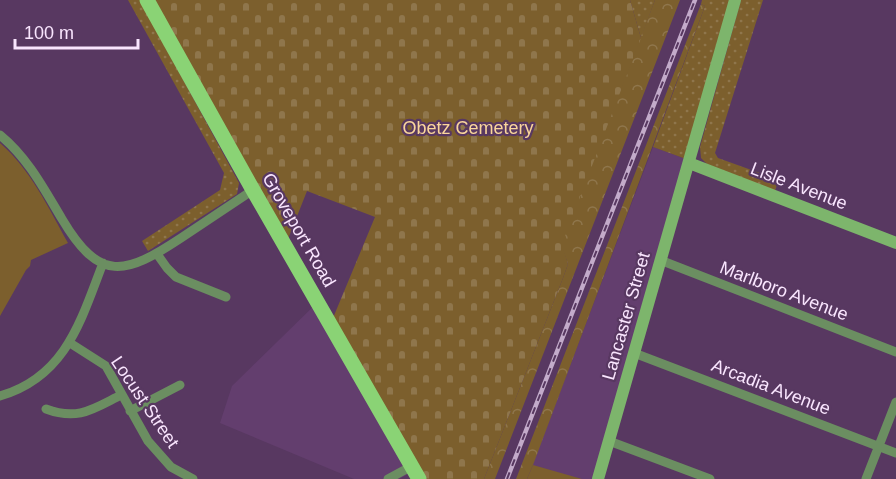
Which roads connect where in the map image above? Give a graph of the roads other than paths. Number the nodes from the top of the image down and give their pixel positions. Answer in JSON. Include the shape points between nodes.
{"nodes":[{"id":1,"x":147,"y":0,"type":"edge"},
{"id":2,"x":735,"y":0,"type":"edge"},
{"id":3,"x":0,"y":135,"type":"edge"},
{"id":4,"x":689,"y":163,"type":"junction"},
{"id":5,"x":253,"y":190,"type":"junction"},
{"id":6,"x":896,"y":243,"type":"edge"},
{"id":7,"x":157,"y":254,"type":"junction"},
{"id":8,"x":660,"y":260,"type":"junction"},
{"id":9,"x":103,"y":263,"type":"junction"},
{"id":10,"x":226,"y":297,"type":"dead end"},
{"id":11,"x":70,"y":343,"type":"junction"},
{"id":12,"x":896,"y":352,"type":"edge"},
{"id":13,"x":634,"y":353,"type":"junction"},
{"id":14,"x":180,"y":385,"type":"dead end"},
{"id":15,"x":121,"y":395,"type":"junction"},
{"id":16,"x":0,"y":396,"type":"edge"},
{"id":17,"x":896,"y":402,"type":"edge"},
{"id":18,"x":46,"y":409,"type":"dead end"},
{"id":19,"x":130,"y":411,"type":"junction"},
{"id":20,"x":609,"y":441,"type":"junction"},
{"id":21,"x":879,"y":446,"type":"junction"},
{"id":22,"x":896,"y":453,"type":"edge"},
{"id":23,"x":416,"y":473,"type":"edge"},
{"id":24,"x":193,"y":479,"type":"edge"},
{"id":25,"x":388,"y":479,"type":"edge"},
{"id":26,"x":598,"y":479,"type":"edge"},
{"id":27,"x":710,"y":479,"type":"edge"},
{"id":28,"x":866,"y":479,"type":"edge"}],
"edges":[{"from":1,"to":5,"type":"main road","name":"Groveport Road"},
{"from":2,"to":4,"type":"street","name":"Lancaster Street"},
{"from":3,"to":9,"type":"street","via":[[40,181],[80,247]]},
{"from":4,"to":6,"type":"street","name":"Lisle Avenue"},
{"from":4,"to":8,"type":"street","name":"Lancaster Street"},
{"from":5,"to":7,"type":"street"},
{"from":5,"to":23,"type":"main road","name":"Groveport Road"},
{"from":7,"to":9,"type":"street","via":[[126,266]]},
{"from":7,"to":10,"type":"street","via":[[176,277]]},
{"from":8,"to":12,"type":"street","name":"Marlboro Avenue"},
{"from":8,"to":13,"type":"street","name":"Lancaster Street"},
{"from":9,"to":11,"type":"street"},
{"from":11,"to":15,"type":"street","name":"Locust Street","via":[[106,366]]},
{"from":11,"to":16,"type":"street","via":[[37,379]]},
{"from":13,"to":20,"type":"street","name":"Lancaster Street"},
{"from":13,"to":21,"type":"street","name":"Arcadia Avenue"},
{"from":14,"to":19,"type":"street"},
{"from":15,"to":18,"type":"street","via":[[81,414]]},
{"from":15,"to":19,"type":"street","name":"Locust Street"},
{"from":17,"to":21,"type":"street"},
{"from":19,"to":24,"type":"street","name":"Locust Street","via":[[158,455]]},
{"from":20,"to":26,"type":"street","name":"Lancaster Street"},
{"from":20,"to":27,"type":"street"},
{"from":21,"to":22,"type":"street","name":"Arcadia Avenue"},
{"from":21,"to":28,"type":"street"},
{"from":23,"to":25,"type":"street"}]}
